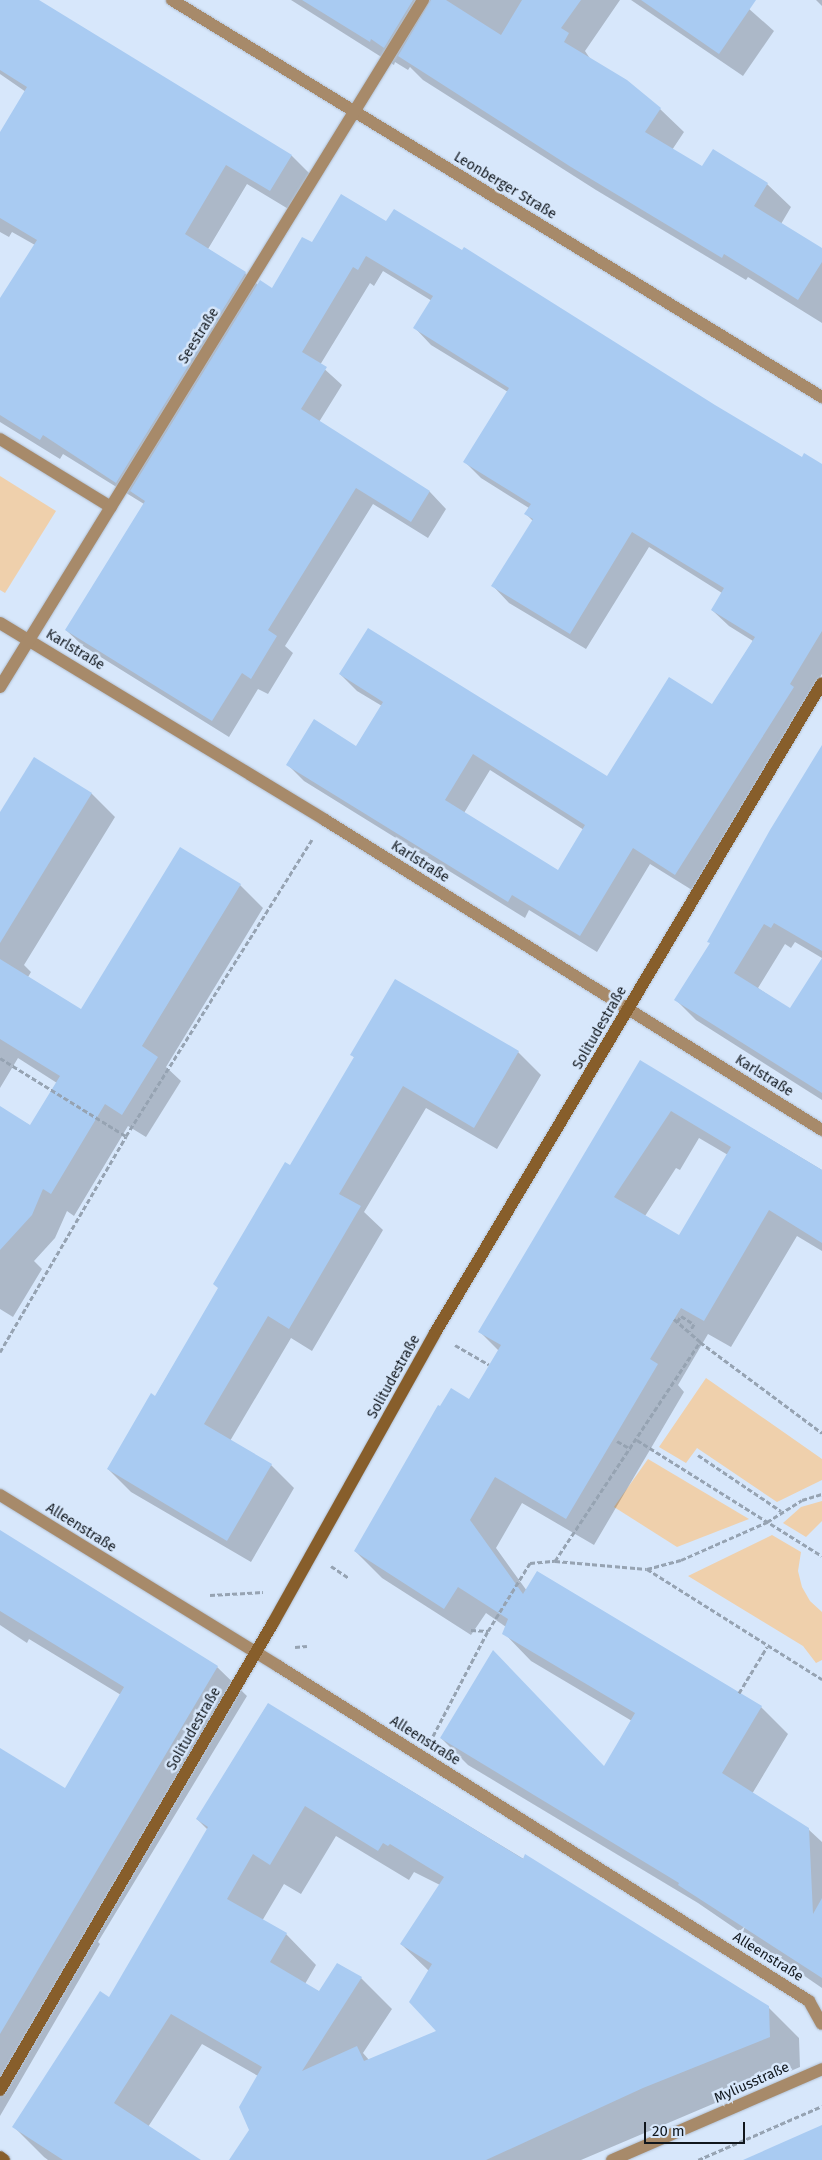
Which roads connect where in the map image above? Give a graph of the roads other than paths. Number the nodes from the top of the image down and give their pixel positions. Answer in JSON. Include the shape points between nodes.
{"nodes":[{"id":1,"x":172,"y":0,"type":"edge"},
{"id":2,"x":423,"y":0,"type":"edge"},
{"id":3,"x":354,"y":111,"type":"junction"},
{"id":4,"x":822,"y":397,"type":"edge"},
{"id":5,"x":0,"y":439,"type":"edge"},
{"id":6,"x":111,"y":507,"type":"junction"},
{"id":7,"x":0,"y":623,"type":"edge"},
{"id":8,"x":28,"y":640,"type":"junction"},
{"id":9,"x":822,"y":683,"type":"edge"},
{"id":10,"x":0,"y":687,"type":"edge"},
{"id":11,"x":628,"y":1009,"type":"junction"},
{"id":12,"x":822,"y":1130,"type":"edge"},
{"id":13,"x":0,"y":1496,"type":"edge"},
{"id":14,"x":255,"y":1652,"type":"junction"},
{"id":15,"x":822,"y":2024,"type":"edge"},
{"id":16,"x":822,"y":2068,"type":"edge"},
{"id":17,"x":0,"y":2090,"type":"edge"},
{"id":18,"x":0,"y":2157,"type":"edge"},
{"id":19,"x":4,"y":2160,"type":"edge"},
{"id":20,"x":612,"y":2160,"type":"edge"}],
"edges":[{"from":1,"to":3,"type":"street","name":"Leonberger Straße"},
{"from":2,"to":3,"type":"street","name":"Seestraße"},
{"from":3,"to":4,"type":"street","name":"Leonberger Straße"},
{"from":3,"to":6,"type":"street","name":"Seestraße"},
{"from":5,"to":6,"type":"street"},
{"from":6,"to":8,"type":"street","name":"Seestraße"},
{"from":7,"to":8,"type":"street","name":"Karlstraße"},
{"from":8,"to":10,"type":"street","name":"Seestraße"},
{"from":8,"to":11,"type":"street","name":"Karlstraße"},
{"from":9,"to":11,"type":"street","name":"Solitudestraße"},
{"from":11,"to":12,"type":"street","name":"Karlstraße"},
{"from":11,"to":14,"type":"street","name":"Solitudestraße","via":[[435,1333]]},
{"from":13,"to":14,"type":"street","name":"Alleenstraße"},
{"from":14,"to":15,"type":"street","name":"Alleenstraße","via":[[809,2000]]},
{"from":14,"to":17,"type":"street","name":"Solitudestraße"},
{"from":16,"to":20,"type":"street","name":"Myliusstraße"},
{"from":18,"to":19,"type":"street"}]}
